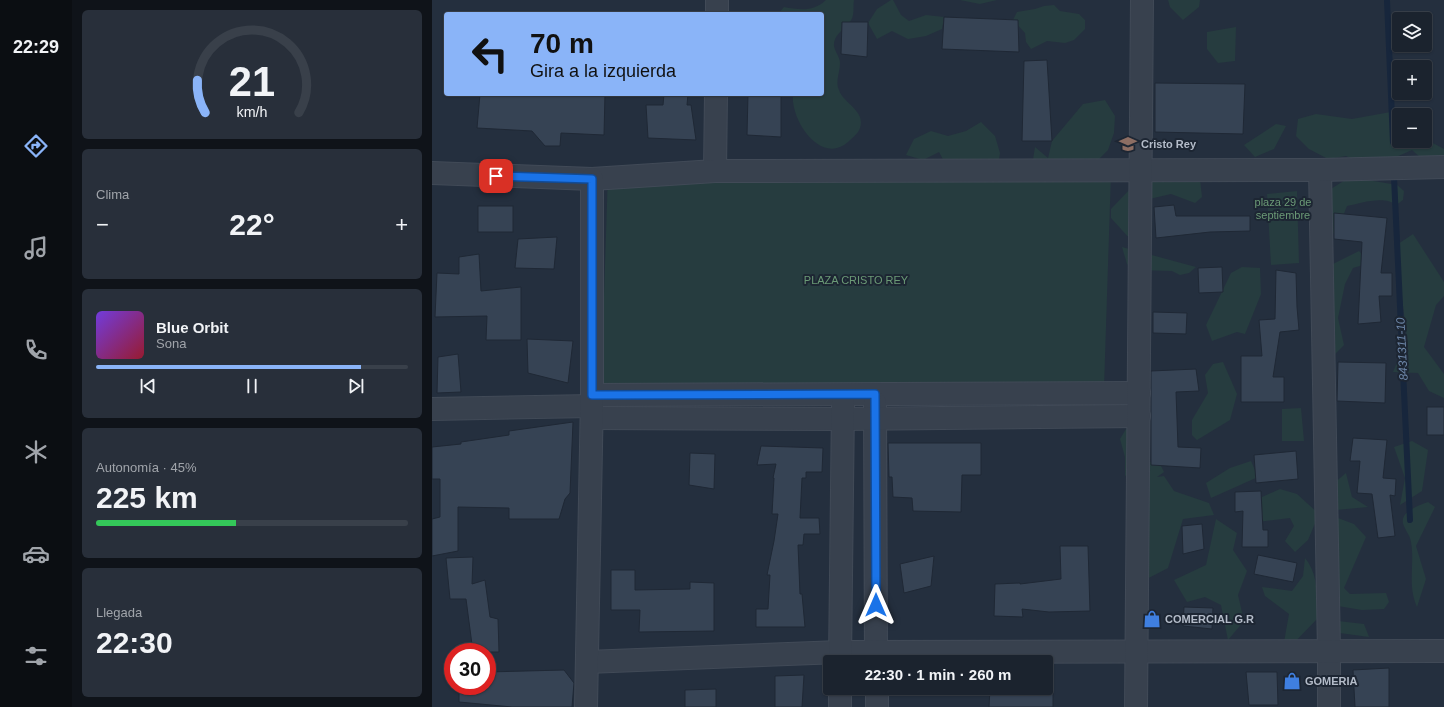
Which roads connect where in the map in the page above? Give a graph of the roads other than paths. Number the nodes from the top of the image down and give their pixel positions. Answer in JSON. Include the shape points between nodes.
{"nodes":[{"id":1,"x":717,"y":0,"type":"edge"},
{"id":2,"x":1142,"y":0,"type":"edge"},
{"id":3,"x":717,"y":12,"type":"edge"},
{"id":4,"x":716,"y":96,"type":"edge"},
{"id":5,"x":1444,"y":167,"type":"edge"},
{"id":6,"x":1141,"y":169,"type":"junction"},
{"id":7,"x":1320,"y":170,"type":"junction"},
{"id":8,"x":715,"y":171,"type":"junction"},
{"id":9,"x":432,"y":173,"type":"edge"},
{"id":10,"x":592,"y":179,"type":"junction"},
{"id":11,"x":1139,"y":393,"type":"junction"},
{"id":12,"x":843,"y":394,"type":"junction"},
{"id":13,"x":875,"y":394,"type":"junction"},
{"id":14,"x":592,"y":406,"type":"junction"},
{"id":15,"x":432,"y":409,"type":"edge"},
{"id":16,"x":1139,"y":416,"type":"junction"},
{"id":17,"x":875,"y":418,"type":"junction"},
{"id":18,"x":842,"y":419,"type":"junction"},
{"id":19,"x":1329,"y":651,"type":"junction"},
{"id":20,"x":1444,"y":651,"type":"edge"},
{"id":21,"x":1137,"y":652,"type":"junction"},
{"id":22,"x":840,"y":655,"type":"edge"},
{"id":23,"x":876,"y":655,"type":"edge"},
{"id":24,"x":980,"y":655,"type":"edge"},
{"id":25,"x":823,"y":657,"type":"edge"},
{"id":26,"x":587,"y":662,"type":"junction"},
{"id":27,"x":840,"y":695,"type":"edge"},
{"id":28,"x":876,"y":695,"type":"edge"},
{"id":29,"x":586,"y":707,"type":"edge"},
{"id":30,"x":840,"y":707,"type":"edge"},
{"id":31,"x":877,"y":707,"type":"edge"},
{"id":32,"x":1136,"y":707,"type":"edge"},
{"id":33,"x":1329,"y":707,"type":"edge"}],
"edges":[{"from":1,"to":3,"type":"street"},
{"from":2,"to":6,"type":"street"},
{"from":4,"to":8,"type":"street"},
{"from":5,"to":7,"type":"street"},
{"from":6,"to":7,"type":"street"},
{"from":6,"to":8,"type":"street"},
{"from":6,"to":11,"type":"street"},
{"from":7,"to":19,"type":"street"},
{"from":8,"to":10,"type":"street"},
{"from":9,"to":10,"type":"street"},
{"from":10,"to":14,"type":"street"},
{"from":11,"to":13,"type":"street"},
{"from":11,"to":16,"type":"street"},
{"from":12,"to":13,"type":"street"},
{"from":12,"to":14,"type":"street"},
{"from":12,"to":18,"type":"street"},
{"from":13,"to":17,"type":"street"},
{"from":14,"to":15,"type":"street"},
{"from":14,"to":18,"type":"street"},
{"from":14,"to":26,"type":"street"},
{"from":16,"to":17,"type":"street"},
{"from":16,"to":21,"type":"street"},
{"from":17,"to":18,"type":"street"},
{"from":17,"to":23,"type":"street"},
{"from":18,"to":22,"type":"street"},
{"from":19,"to":20,"type":"street"},
{"from":19,"to":21,"type":"street"},
{"from":19,"to":33,"type":"street"},
{"from":21,"to":24,"type":"street"},
{"from":21,"to":32,"type":"street"},
{"from":25,"to":26,"type":"street"},
{"from":26,"to":29,"type":"street"},
{"from":27,"to":30,"type":"street"},
{"from":28,"to":31,"type":"street"}]}
